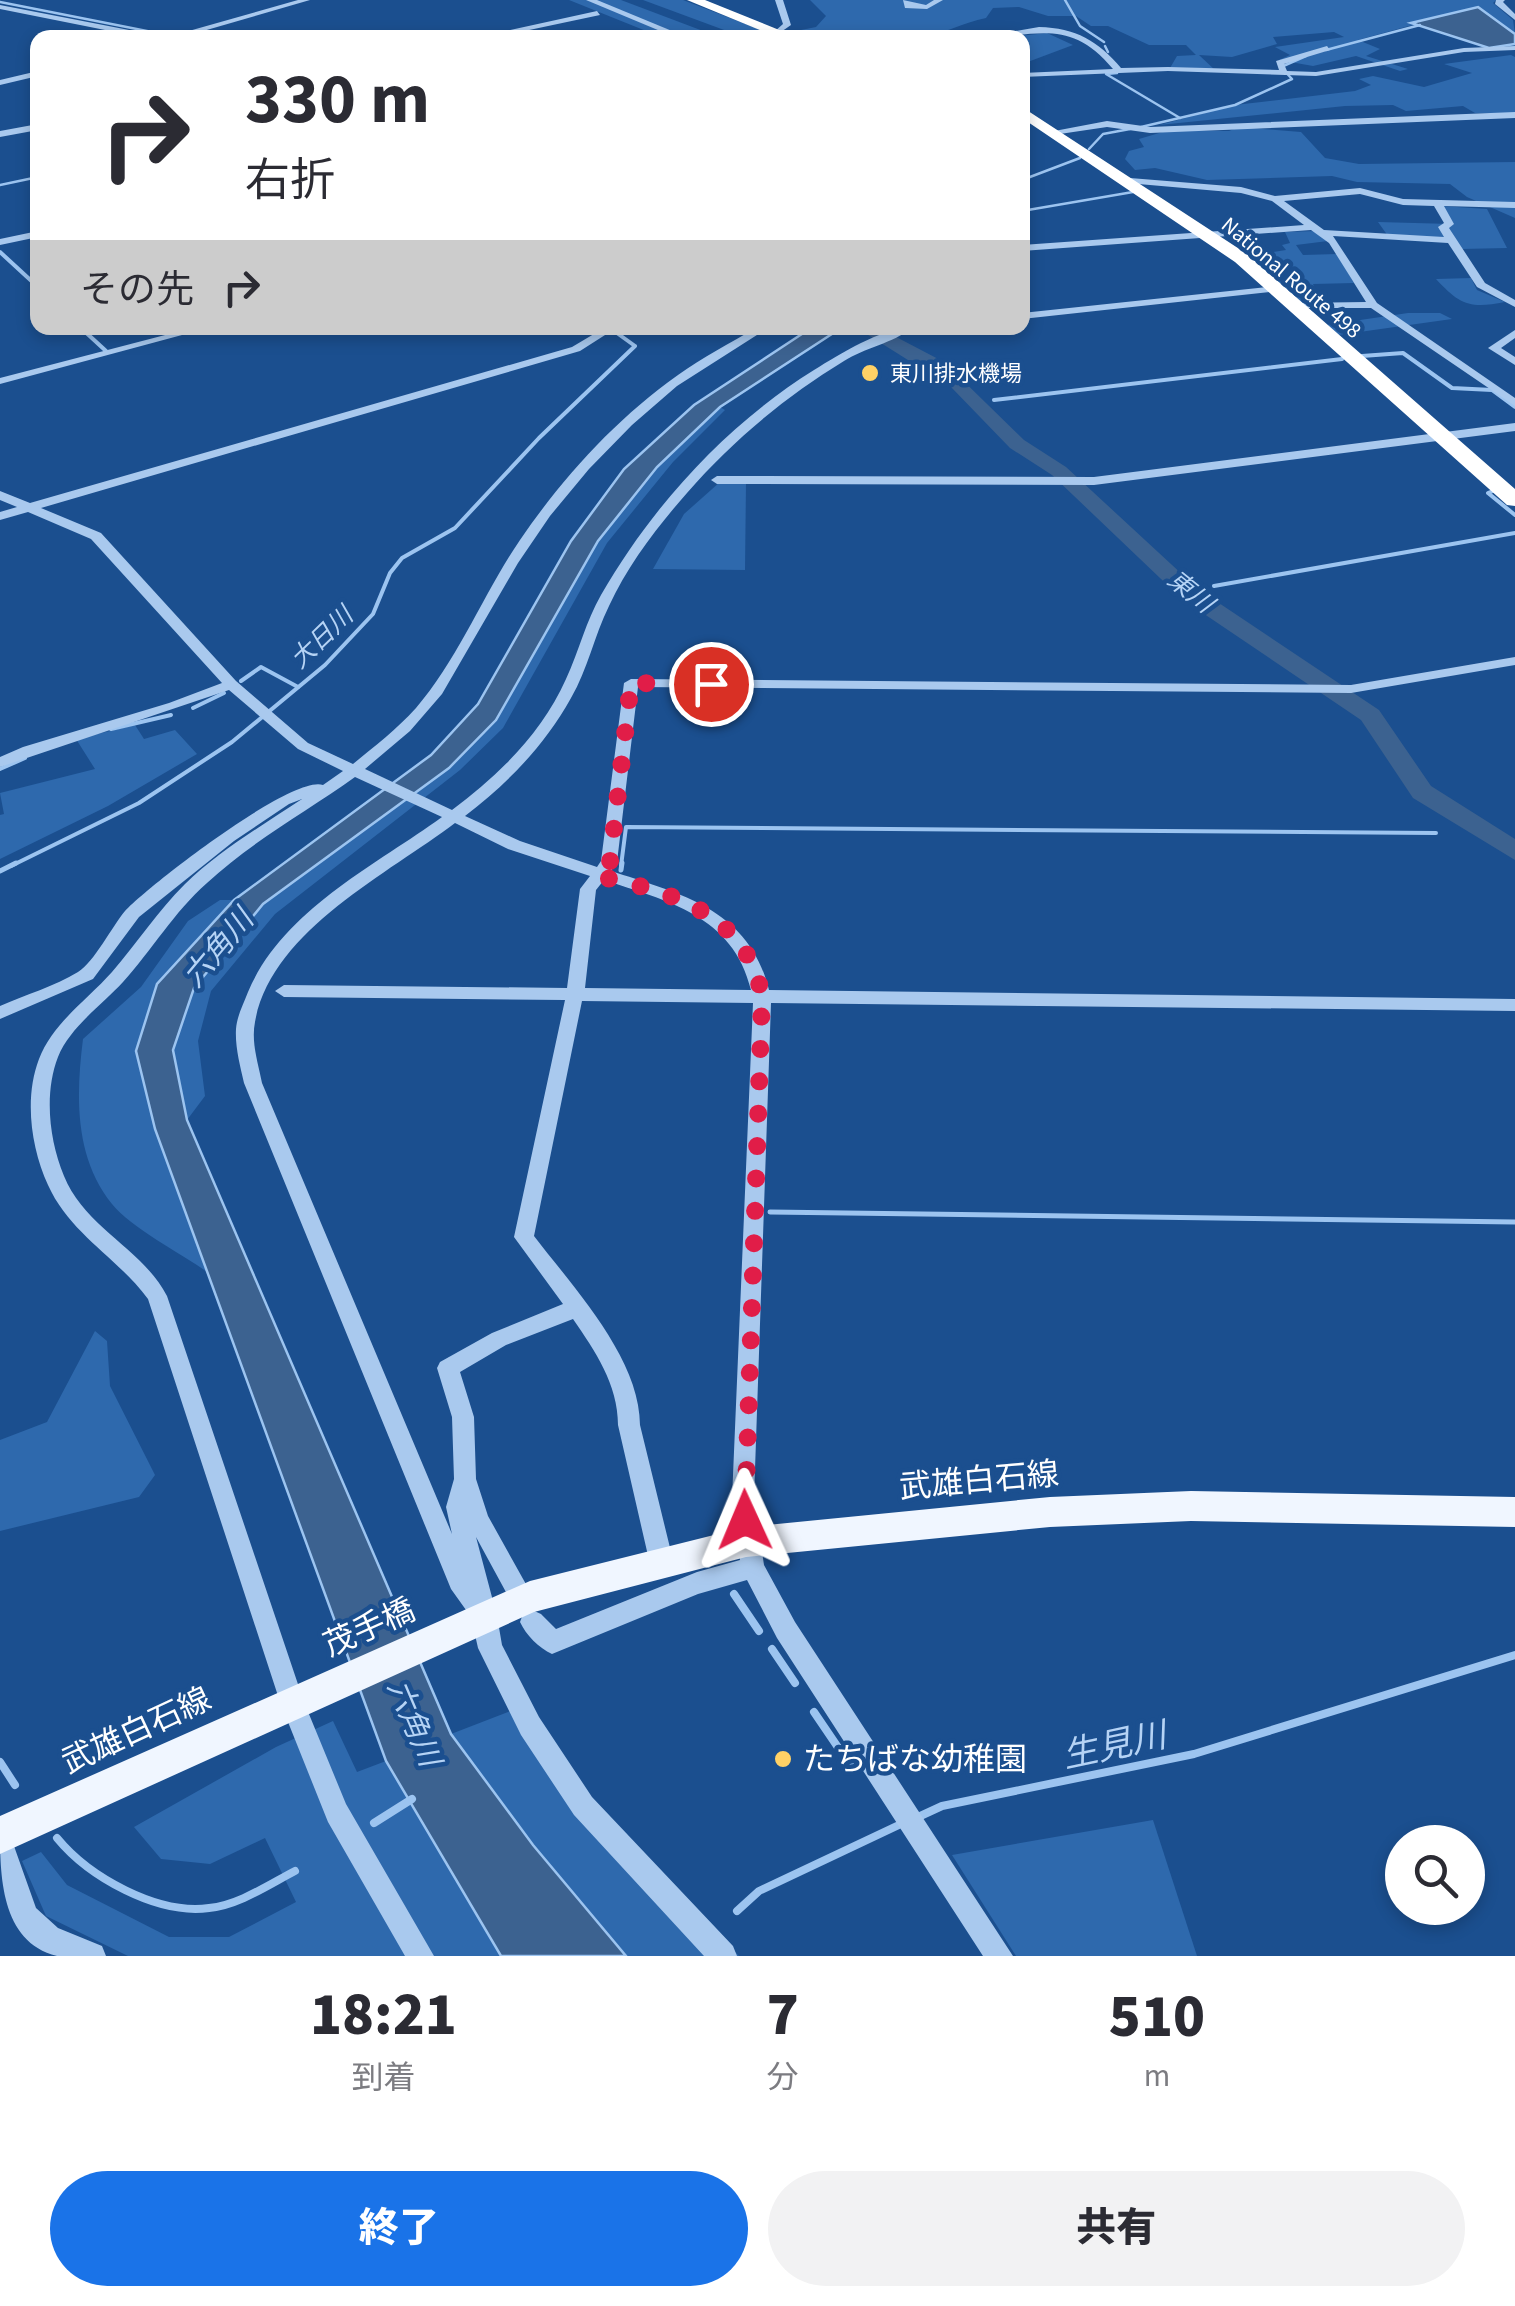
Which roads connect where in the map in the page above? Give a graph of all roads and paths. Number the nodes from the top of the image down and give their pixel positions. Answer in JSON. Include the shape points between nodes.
{"nodes":[{"id":1,"x":306,"y":0,"type":"edge"},
{"id":2,"x":590,"y":0,"type":"edge"},
{"id":3,"x":693,"y":0,"type":"edge"},
{"id":4,"x":779,"y":0,"type":"edge"},
{"id":5,"x":907,"y":0,"type":"edge"},
{"id":6,"x":939,"y":0,"type":"edge"},
{"id":7,"x":1501,"y":0,"type":"edge"},
{"id":8,"x":0,"y":7,"type":"edge"},
{"id":9,"x":598,"y":13,"type":"dead end"},
{"id":10,"x":1515,"y":18,"type":"edge"},
{"id":11,"x":119,"y":30,"type":"edge"},
{"id":12,"x":197,"y":30,"type":"edge"},
{"id":13,"x":516,"y":30,"type":"edge"},
{"id":14,"x":665,"y":30,"type":"edge"},
{"id":15,"x":773,"y":30,"type":"edge"},
{"id":16,"x":787,"y":30,"type":"edge"},
{"id":17,"x":1030,"y":33,"type":"edge"},
{"id":18,"x":1327,"y":48,"type":"dead end"},
{"id":19,"x":1515,"y":48,"type":"edge"},
{"id":20,"x":1119,"y":71,"type":"junction"},
{"id":21,"x":1289,"y":73,"type":"junction"},
{"id":22,"x":30,"y":75,"type":"edge"},
{"id":23,"x":1030,"y":75,"type":"edge"},
{"id":24,"x":0,"y":84,"type":"edge"},
{"id":25,"x":1515,"y":115,"type":"edge"},
{"id":26,"x":1030,"y":116,"type":"edge"},
{"id":27,"x":30,"y":128,"type":"edge"},
{"id":28,"x":1053,"y":132,"type":"junction"},
{"id":29,"x":0,"y":134,"type":"edge"},
{"id":30,"x":1130,"y":182,"type":"junction"},
{"id":31,"x":1276,"y":199,"type":"junction"},
{"id":32,"x":1438,"y":204,"type":"junction"},
{"id":33,"x":1515,"y":205,"type":"edge"},
{"id":34,"x":1312,"y":227,"type":"junction"},
{"id":35,"x":1325,"y":233,"type":"junction"},
{"id":36,"x":1207,"y":234,"type":"junction"},
{"id":37,"x":30,"y":236,"type":"edge"},
{"id":38,"x":1451,"y":240,"type":"junction"},
{"id":39,"x":0,"y":242,"type":"edge"},
{"id":40,"x":1030,"y":247,"type":"edge"},
{"id":41,"x":1276,"y":289,"type":"junction"},
{"id":42,"x":1515,"y":304,"type":"edge"},
{"id":43,"x":1373,"y":305,"type":"junction"},
{"id":44,"x":1295,"y":306,"type":"junction"},
{"id":45,"x":1030,"y":315,"type":"edge"},
{"id":46,"x":1515,"y":333,"type":"edge"},
{"id":47,"x":176,"y":335,"type":"edge"},
{"id":48,"x":593,"y":335,"type":"edge"},
{"id":49,"x":752,"y":335,"type":"edge"},
{"id":50,"x":889,"y":335,"type":"edge"},
{"id":51,"x":1515,"y":362,"type":"edge"},
{"id":52,"x":0,"y":380,"type":"edge"},
{"id":53,"x":1508,"y":390,"type":"edge"},
{"id":54,"x":1515,"y":403,"type":"edge"},
{"id":55,"x":1515,"y":426,"type":"edge"},
{"id":56,"x":1440,"y":436,"type":"junction"},
{"id":57,"x":717,"y":480,"type":"dead end"},
{"id":58,"x":0,"y":494,"type":"edge"},
{"id":59,"x":1515,"y":500,"type":"edge"},
{"id":60,"x":32,"y":507,"type":"junction"},
{"id":61,"x":0,"y":516,"type":"edge"},
{"id":62,"x":1515,"y":661,"type":"edge"},
{"id":63,"x":231,"y":684,"type":"junction"},
{"id":64,"x":2,"y":756,"type":"edge"},
{"id":65,"x":349,"y":774,"type":"junction"},
{"id":66,"x":450,"y":817,"type":"junction"},
{"id":67,"x":597,"y":876,"type":"junction"},
{"id":68,"x":284,"y":991,"type":"dead end"},
{"id":69,"x":575,"y":994,"type":"junction"},
{"id":70,"x":762,"y":997,"type":"junction"},
{"id":71,"x":1515,"y":1005,"type":"edge"},
{"id":72,"x":0,"y":1013,"type":"edge"},
{"id":73,"x":574,"y":1309,"type":"junction"},
{"id":74,"x":465,"y":1479,"type":"junction"},
{"id":75,"x":1515,"y":1512,"type":"edge"},
{"id":76,"x":750,"y":1554,"type":"junction"},
{"id":77,"x":661,"y":1560,"type":"junction"},
{"id":78,"x":514,"y":1586,"type":"dead end"},
{"id":79,"x":474,"y":1620,"type":"junction"},
{"id":80,"x":532,"y":1622,"type":"dead end"},
{"id":81,"x":298,"y":1699,"type":"junction"},
{"id":82,"x":0,"y":1838,"type":"edge"},
{"id":83,"x":92,"y":1956,"type":"edge"},
{"id":84,"x":420,"y":1956,"type":"edge"},
{"id":85,"x":723,"y":1956,"type":"edge"},
{"id":86,"x":998,"y":1956,"type":"edge"}],
"edges":[{"from":1,"to":12,"type":"street"},
{"from":2,"to":14,"type":"street"},
{"from":3,"to":15,"type":"highway"},
{"from":4,"to":16,"type":"street"},
{"from":5,"to":6,"type":"street","via":[[921,8]]},
{"from":7,"to":10,"type":"street"},
{"from":8,"to":11,"type":"street"},
{"from":9,"to":13,"type":"street"},
{"from":17,"to":20,"type":"street","via":[[1069,29],[1100,45]]},
{"from":18,"to":21,"type":"street","via":[[1279,63]]},
{"from":19,"to":21,"type":"street"},
{"from":20,"to":21,"type":"street"},
{"from":20,"to":23,"type":"street"},
{"from":22,"to":24,"type":"street"},
{"from":25,"to":28,"type":"street","via":[[1136,130],[1101,124]]},
{"from":26,"to":28,"type":"highway","name":"National Route 498"},
{"from":27,"to":29,"type":"street"},
{"from":28,"to":30,"type":"highway","name":"National Route 498"},
{"from":30,"to":31,"type":"street"},
{"from":30,"to":36,"type":"highway","name":"National Route 498"},
{"from":31,"to":32,"type":"street","via":[[1360,191]]},
{"from":31,"to":34,"type":"street"},
{"from":32,"to":33,"type":"street"},
{"from":32,"to":38,"type":"street"},
{"from":34,"to":35,"type":"street"},
{"from":34,"to":36,"type":"street"},
{"from":35,"to":38,"type":"street"},
{"from":35,"to":43,"type":"street"},
{"from":36,"to":40,"type":"street"},
{"from":36,"to":41,"type":"highway","name":"National Route 498"},
{"from":37,"to":39,"type":"street"},
{"from":38,"to":42,"type":"street","via":[[1486,290]]},
{"from":41,"to":44,"type":"highway","name":"National Route 498"},
{"from":41,"to":45,"type":"street"},
{"from":43,"to":44,"type":"street"},
{"from":43,"to":53,"type":"street"},
{"from":44,"to":56,"type":"highway","name":"National Route 498"},
{"from":46,"to":51,"type":"street","via":[[1494,348]]},
{"from":47,"to":52,"type":"street"},
{"from":48,"to":60,"type":"street","via":[[576,348]]},
{"from":49,"to":65,"type":"street","via":[[674,383],[605,448],[534,530],[418,713]]},
{"from":50,"to":66,"type":"street","via":[[757,416],[708,459],[604,600],[571,686],[547,725],[511,769]]},
{"from":53,"to":54,"type":"street"},
{"from":55,"to":56,"type":"street"},
{"from":56,"to":57,"type":"street","via":[[1086,481]]},
{"from":56,"to":59,"type":"highway","name":"National Route 498"},
{"from":58,"to":60,"type":"street"},
{"from":60,"to":61,"type":"street"},
{"from":60,"to":63,"type":"street","via":[[96,536]]},
{"from":62,"to":67,"type":"street","via":[[1352,689],[631,683],[610,862]]},
{"from":63,"to":64,"type":"street","via":[[186,704]]},
{"from":63,"to":65,"type":"street","via":[[303,746]]},
{"from":65,"to":66,"type":"street"},
{"from":65,"to":72,"type":"street","via":[[283,800],[228,838],[133,913],[86,975]]},
{"from":65,"to":81,"type":"street","via":[[182,896],[60,1034],[41,1094],[47,1158],[62,1197],[84,1225],[141,1272],[157,1296]]},
{"from":66,"to":67,"type":"street"},
{"from":66,"to":79,"type":"street","via":[[296,936],[256,990],[244,1045],[253,1084]]},
{"from":67,"to":69,"type":"street","via":[[578,938]]},
{"from":67,"to":70,"type":"street","via":[[646,886],[726,926],[751,960]]},
{"from":68,"to":69,"type":"street"},
{"from":69,"to":70,"type":"street"},
{"from":69,"to":73,"type":"street","via":[[524,1236]]},
{"from":70,"to":71,"type":"street"},
{"from":70,"to":76,"type":"street","via":[[743,1499]]},
{"from":73,"to":74,"type":"street","via":[[448,1368],[463,1417]]},
{"from":73,"to":77,"type":"street","via":[[613,1364],[632,1412],[629,1424]]},
{"from":74,"to":78,"type":"street"},
{"from":74,"to":79,"type":"street","via":[[457,1507]]},
{"from":75,"to":76,"type":"main road","name":"武雄白石線","via":[[1191,1506],[1050,1512]]},
{"from":76,"to":77,"type":"main road","name":"武雄白石線"},
{"from":76,"to":80,"type":"street","via":[[552,1642]]},
{"from":76,"to":86,"type":"street","via":[[786,1630]]},
{"from":77,"to":79,"type":"main road","name":"武雄白石線"},
{"from":79,"to":81,"type":"main road","name":"茂手橋"},
{"from":79,"to":85,"type":"street","via":[[582,1806]]},
{"from":81,"to":82,"type":"main road","name":"武雄白石線"},
{"from":81,"to":84,"type":"street","via":[[337,1813]]},
{"from":82,"to":83,"type":"street","via":[[25,1917],[48,1938]]}]}
